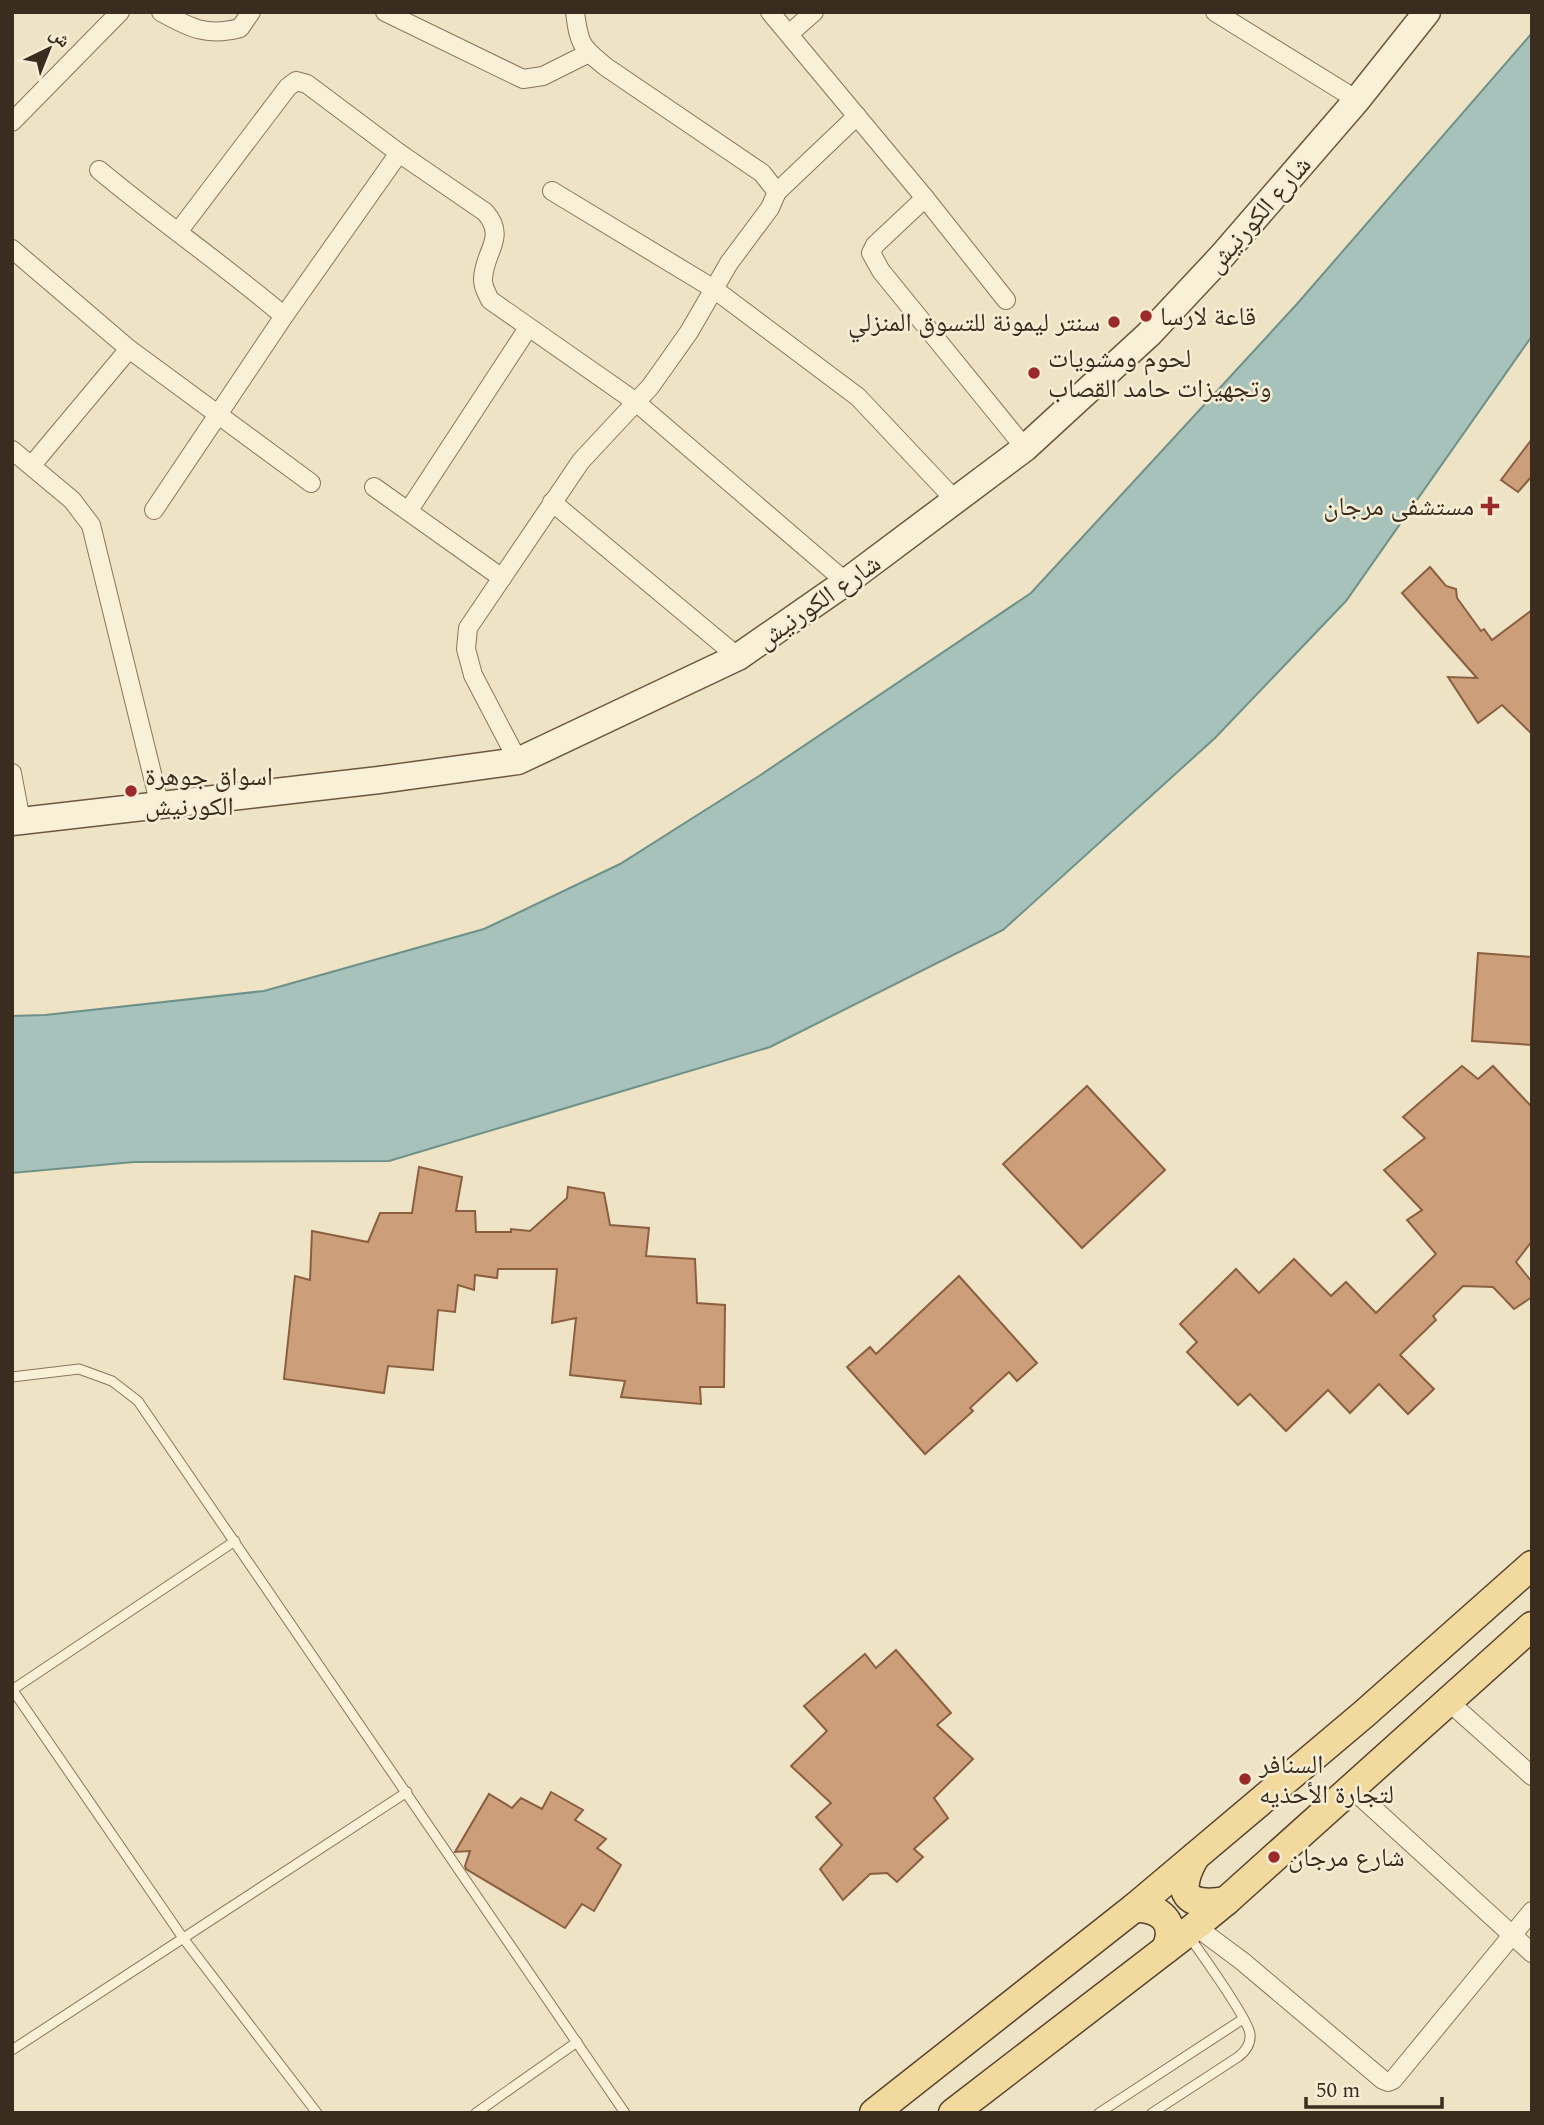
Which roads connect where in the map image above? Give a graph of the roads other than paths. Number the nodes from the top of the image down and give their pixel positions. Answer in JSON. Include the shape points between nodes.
{"nodes":[{"id":1,"x":120,"y":12,"type":"edge"},
{"id":2,"x":161,"y":12,"type":"edge"},
{"id":3,"x":251,"y":12,"type":"edge"},
{"id":4,"x":385,"y":12,"type":"edge"},
{"id":5,"x":575,"y":12,"type":"edge"},
{"id":6,"x":770,"y":12,"type":"edge"},
{"id":7,"x":814,"y":12,"type":"edge"},
{"id":8,"x":1215,"y":12,"type":"edge"},
{"id":9,"x":1427,"y":12,"type":"edge"},
{"id":10,"x":789,"y":34,"type":"junction"},
{"id":11,"x":589,"y":53,"type":"junction"},
{"id":12,"x":1357,"y":100,"type":"junction"},
{"id":13,"x":857,"y":116,"type":"junction"},
{"id":14,"x":12,"y":122,"type":"edge"},
{"id":15,"x":399,"y":153,"type":"junction"},
{"id":16,"x":99,"y":170,"type":"dead end"},
{"id":17,"x":552,"y":191,"type":"dead end"},
{"id":18,"x":777,"y":192,"type":"junction"},
{"id":19,"x":925,"y":198,"type":"junction"},
{"id":20,"x":178,"y":232,"type":"junction"},
{"id":21,"x":12,"y":248,"type":"edge"},
{"id":22,"x":714,"y":289,"type":"junction"},
{"id":23,"x":1006,"y":300,"type":"dead end"},
{"id":24,"x":284,"y":316,"type":"junction"},
{"id":25,"x":528,"y":328,"type":"junction"},
{"id":26,"x":129,"y":349,"type":"junction"},
{"id":27,"x":636,"y":402,"type":"junction"},
{"id":28,"x":218,"y":414,"type":"junction"},
{"id":29,"x":1025,"y":449,"type":"junction"},
{"id":30,"x":12,"y":450,"type":"edge"},
{"id":31,"x":32,"y":465,"type":"junction"},
{"id":32,"x":311,"y":483,"type":"dead end"},
{"id":33,"x":374,"y":487,"type":"dead end"},
{"id":34,"x":956,"y":501,"type":"junction"},
{"id":35,"x":552,"y":502,"type":"junction"},
{"id":36,"x":154,"y":510,"type":"dead end"},
{"id":37,"x":409,"y":510,"type":"junction"},
{"id":38,"x":502,"y":578,"type":"junction"},
{"id":39,"x":846,"y":582,"type":"junction"},
{"id":40,"x":738,"y":657,"type":"junction"},
{"id":41,"x":518,"y":761,"type":"junction"},
{"id":42,"x":12,"y":773,"type":"edge"},
{"id":43,"x":160,"y":806,"type":"junction"},
{"id":44,"x":17,"y":821,"type":"edge"},
{"id":45,"x":12,"y":1377,"type":"edge"},
{"id":46,"x":235,"y":1541,"type":"junction"},
{"id":47,"x":1532,"y":1566,"type":"edge"},
{"id":48,"x":1532,"y":1626,"type":"edge"},
{"id":49,"x":12,"y":1689,"type":"edge"},
{"id":50,"x":1448,"y":1701,"type":"junction"},
{"id":51,"x":1532,"y":1776,"type":"edge"},
{"id":52,"x":1351,"y":1788,"type":"junction"},
{"id":53,"x":407,"y":1792,"type":"junction"},
{"id":54,"x":1195,"y":1857,"type":"junction"},
{"id":55,"x":1226,"y":1900,"type":"junction"},
{"id":56,"x":1134,"y":1908,"type":"junction"},
{"id":57,"x":1532,"y":1911,"type":"edge"},
{"id":58,"x":1511,"y":1935,"type":"junction"},
{"id":59,"x":1183,"y":1936,"type":"junction"},
{"id":60,"x":183,"y":1938,"type":"junction"},
{"id":61,"x":1532,"y":1953,"type":"edge"},
{"id":62,"x":1243,"y":2019,"type":"junction"},
{"id":63,"x":578,"y":2042,"type":"junction"},
{"id":64,"x":12,"y":2050,"type":"edge"},
{"id":65,"x":317,"y":2113,"type":"edge"},
{"id":66,"x":476,"y":2113,"type":"edge"},
{"id":67,"x":625,"y":2113,"type":"edge"},
{"id":68,"x":874,"y":2113,"type":"edge"},
{"id":69,"x":953,"y":2113,"type":"edge"},
{"id":70,"x":1099,"y":2113,"type":"edge"},
{"id":71,"x":1152,"y":2113,"type":"edge"}],
"edges":[{"from":1,"to":14,"type":"street"},
{"from":2,"to":3,"type":"street","via":[[205,32],[240,28]]},
{"from":4,"to":11,"type":"street","via":[[523,79],[543,76]]},
{"from":5,"to":11,"type":"street","via":[[578,37]]},
{"from":6,"to":10,"type":"street"},
{"from":7,"to":10,"type":"street"},
{"from":8,"to":12,"type":"street"},
{"from":9,"to":12,"type":"street","name":"شارع الكورنيش"},
{"from":10,"to":13,"type":"street"},
{"from":11,"to":18,"type":"street","via":[[762,173]]},
{"from":12,"to":29,"type":"street","name":"شارع الكورنيش","via":[[1149,334]]},
{"from":13,"to":18,"type":"street"},
{"from":13,"to":19,"type":"street"},
{"from":15,"to":20,"type":"street","via":[[307,84],[296,81]]},
{"from":15,"to":24,"type":"street"},
{"from":15,"to":25,"type":"street","via":[[494,222],[496,233],[482,277],[484,288],[490,300]]},
{"from":16,"to":20,"type":"street"},
{"from":17,"to":22,"type":"street"},
{"from":18,"to":22,"type":"street"},
{"from":19,"to":23,"type":"street"},
{"from":19,"to":29,"type":"street","via":[[871,253]]},
{"from":20,"to":24,"type":"street"},
{"from":21,"to":26,"type":"street"},
{"from":22,"to":27,"type":"street"},
{"from":22,"to":34,"type":"street","via":[[858,397]]},
{"from":24,"to":28,"type":"street"},
{"from":25,"to":27,"type":"street"},
{"from":25,"to":37,"type":"street"},
{"from":26,"to":28,"type":"street"},
{"from":26,"to":31,"type":"street"},
{"from":27,"to":35,"type":"street","via":[[581,461]]},
{"from":27,"to":39,"type":"street"},
{"from":28,"to":32,"type":"street"},
{"from":28,"to":36,"type":"street"},
{"from":29,"to":34,"type":"street","name":"شارع الكورنيش"},
{"from":30,"to":31,"type":"street"},
{"from":31,"to":43,"type":"street","via":[[72,500],[91,525]]},
{"from":33,"to":37,"type":"street"},
{"from":34,"to":39,"type":"street","name":"شارع الكورنيش"},
{"from":35,"to":38,"type":"street"},
{"from":35,"to":40,"type":"street"},
{"from":37,"to":38,"type":"street"},
{"from":38,"to":41,"type":"street","via":[[468,628],[466,649],[472,676]]},
{"from":39,"to":40,"type":"street","name":"شارع الكورنيش"},
{"from":40,"to":41,"type":"street","name":"شارع الكورنيش"},
{"from":41,"to":43,"type":"street","name":"شارع الكورنيش"},
{"from":42,"to":44,"type":"street"},
{"from":43,"to":44,"type":"street","name":"شارع الكورنيش"},
{"from":45,"to":46,"type":"lane","via":[[79,1369],[111,1381],[138,1401]]},
{"from":46,"to":49,"type":"lane"},
{"from":46,"to":53,"type":"lane"},
{"from":47,"to":54,"type":"main road"},
{"from":48,"to":50,"type":"main road"},
{"from":49,"to":60,"type":"lane"},
{"from":50,"to":51,"type":"street"},
{"from":50,"to":52,"type":"main road"},
{"from":52,"to":55,"type":"main road"},
{"from":52,"to":58,"type":"street"},
{"from":53,"to":60,"type":"lane"},
{"from":53,"to":63,"type":"lane"},
{"from":54,"to":55,"type":"main road","via":[[1184,1885],[1189,1897],[1200,1904]]},
{"from":54,"to":56,"type":"main road"},
{"from":55,"to":59,"type":"main road"},
{"from":56,"to":59,"type":"main road","via":[[1154,1910],[1164,1917],[1170,1933]]},
{"from":56,"to":68,"type":"main road"},
{"from":57,"to":58,"type":"street"},
{"from":58,"to":59,"type":"street","via":[[1388,2082],[1242,1961]]},
{"from":58,"to":61,"type":"street"},
{"from":59,"to":62,"type":"lane"},
{"from":59,"to":69,"type":"main road"},
{"from":60,"to":64,"type":"lane"},
{"from":60,"to":65,"type":"lane"},
{"from":62,"to":70,"type":"lane"},
{"from":62,"to":71,"type":"lane","via":[[1250,2035],[1243,2053]]},
{"from":63,"to":66,"type":"lane"},
{"from":63,"to":67,"type":"lane"}]}
